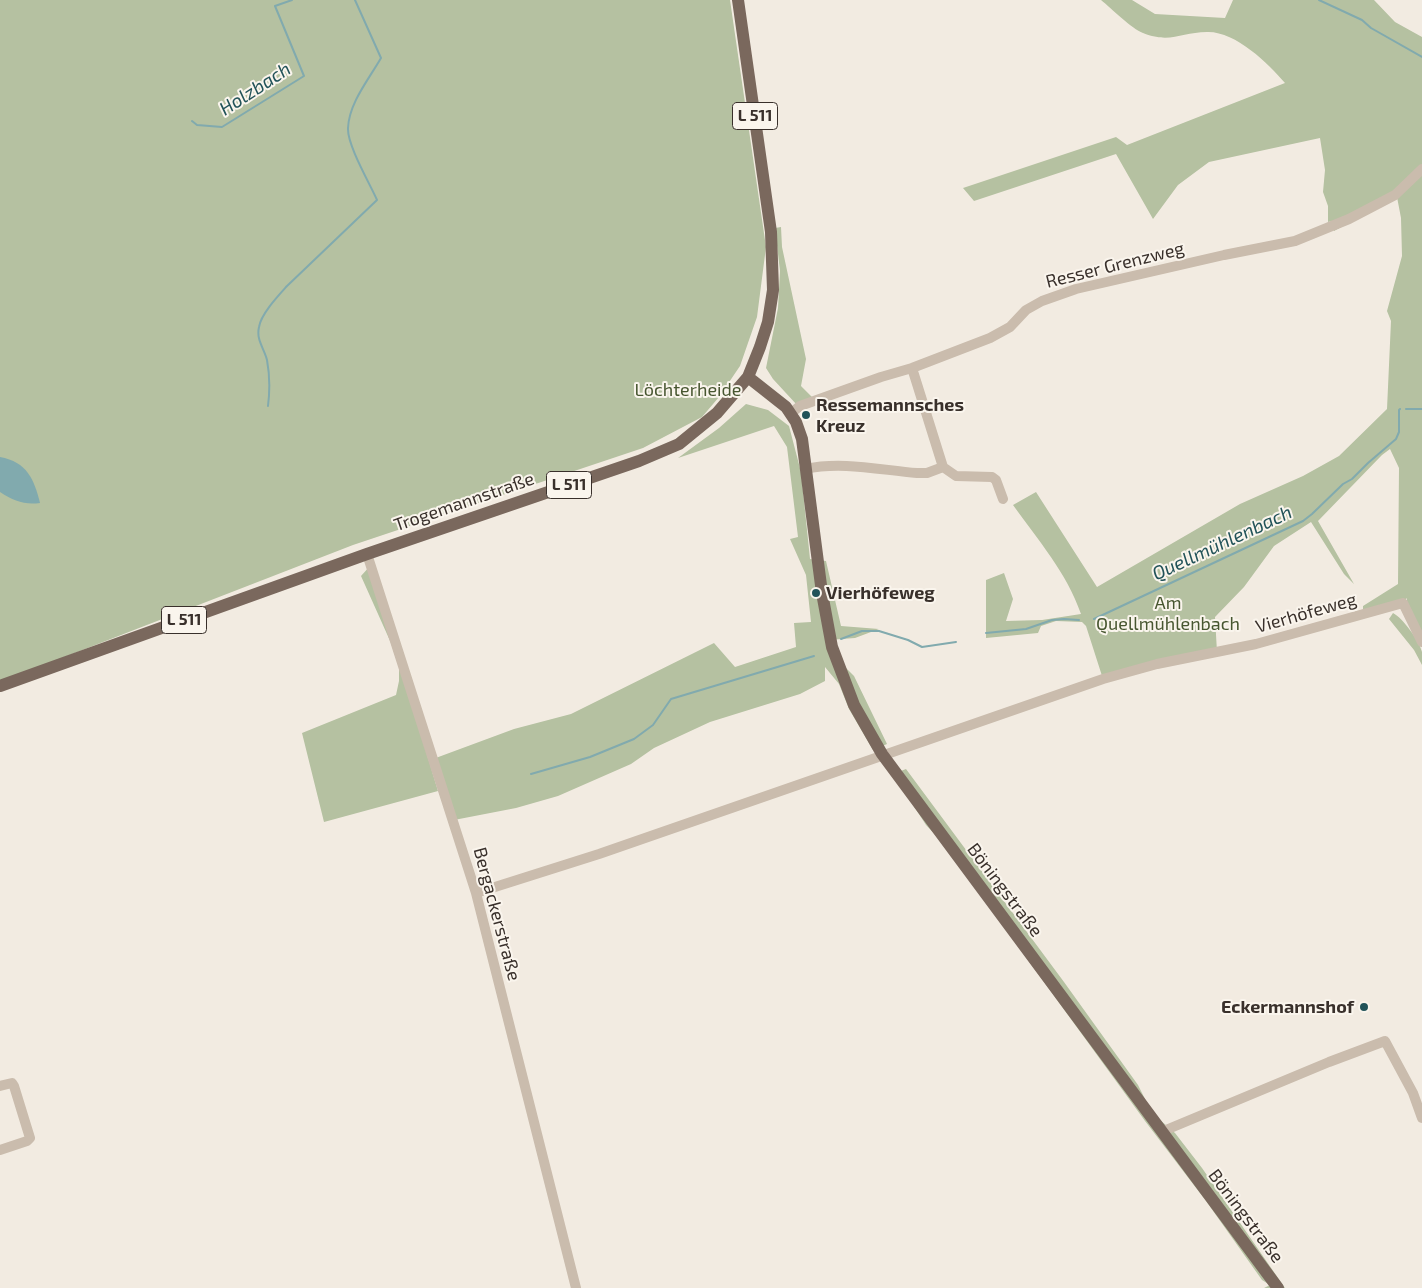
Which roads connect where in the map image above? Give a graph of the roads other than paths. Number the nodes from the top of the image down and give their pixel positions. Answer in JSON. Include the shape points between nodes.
{"nodes":[{"id":1,"x":738,"y":0,"type":"edge"},
{"id":2,"x":1422,"y":169,"type":"edge"},
{"id":3,"x":912,"y":368,"type":"junction"},
{"id":4,"x":748,"y":377,"type":"junction"},
{"id":5,"x":791,"y":413,"type":"junction"},
{"id":6,"x":943,"y":467,"type":"junction"},
{"id":7,"x":805,"y":469,"type":"junction"},
{"id":8,"x":1003,"y":499,"type":"dead end"},
{"id":9,"x":367,"y":554,"type":"junction"},
{"id":10,"x":1422,"y":642,"type":"edge"},
{"id":11,"x":0,"y":686,"type":"edge"},
{"id":12,"x":882,"y":754,"type":"junction"},
{"id":13,"x":476,"y":894,"type":"junction"},
{"id":14,"x":0,"y":1086,"type":"edge"},
{"id":15,"x":1422,"y":1118,"type":"edge"},
{"id":16,"x":1161,"y":1132,"type":"junction"},
{"id":17,"x":0,"y":1150,"type":"edge"},
{"id":18,"x":576,"y":1288,"type":"edge"},
{"id":19,"x":1278,"y":1288,"type":"edge"}],
"edges":[{"from":1,"to":4,"type":"main road","number":"L 511","via":[[773,258],[768,322]]},
{"from":2,"to":3,"type":"street","name":"Resser Grenzweg","via":[[1395,195],[1294,241],[1076,289],[1034,305],[1010,327],[990,338]]},
{"from":3,"to":5,"type":"street","name":"Resser Grenzweg","via":[[800,406]]},
{"from":3,"to":6,"type":"street"},
{"from":4,"to":5,"type":"main road","name":"Böningstraße"},
{"from":4,"to":9,"type":"main road","name":"Trogemannstraße","number":"L 511","via":[[717,413],[679,444],[640,461]]},
{"from":5,"to":7,"type":"main road","name":"Böningstraße","via":[[802,439]]},
{"from":6,"to":7,"type":"street","via":[[927,473],[841,465]]},
{"from":6,"to":8,"type":"street","via":[[956,476],[992,477]]},
{"from":7,"to":12,"type":"main road","name":"Böningstraße","via":[[832,647],[854,705]]},
{"from":9,"to":11,"type":"main road","number":"L 511"},
{"from":9,"to":13,"type":"street","name":"Bergackerstraße"},
{"from":10,"to":12,"type":"street","name":"Vierhöfeweg","via":[[1402,603],[1256,644],[1103,678]]},
{"from":12,"to":13,"type":"street","name":"Vierhöfeweg","via":[[600,854]]},
{"from":12,"to":16,"type":"main road","name":"Böningstraße"},
{"from":13,"to":18,"type":"street","name":"Bergackerstraße"},
{"from":14,"to":17,"type":"street","via":[[9,1083],[14,1086],[30,1138]]},
{"from":15,"to":16,"type":"street","via":[[1413,1093],[1385,1041]]},
{"from":16,"to":19,"type":"main road","name":"Böningstraße"}]}
